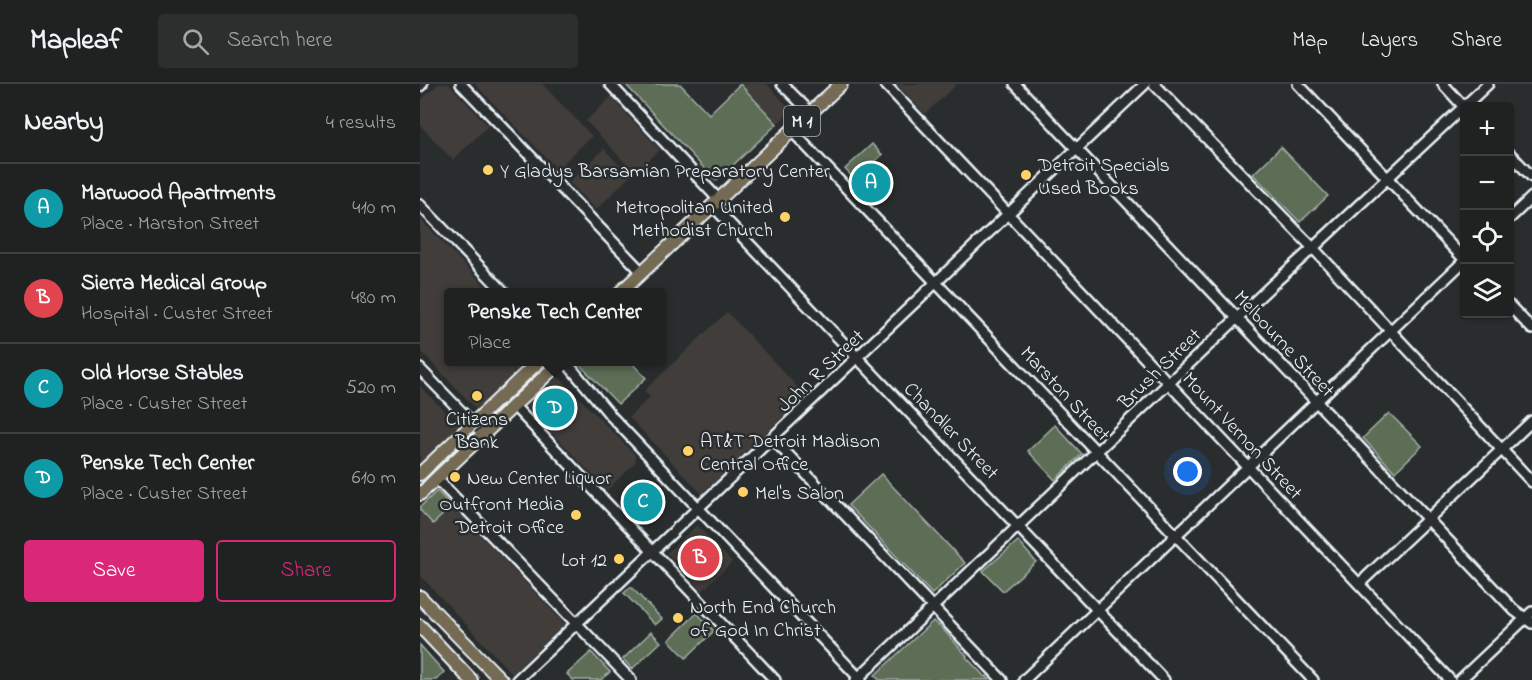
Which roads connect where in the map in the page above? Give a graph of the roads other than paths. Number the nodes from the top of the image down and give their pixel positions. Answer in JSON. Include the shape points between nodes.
{"nodes":[{"id":1,"x":461,"y":84,"type":"edge"},
{"id":2,"x":610,"y":84,"type":"edge"},
{"id":3,"x":782,"y":84,"type":"edge"},
{"id":4,"x":842,"y":84,"type":"edge"},
{"id":5,"x":885,"y":84,"type":"edge"},
{"id":6,"x":1015,"y":84,"type":"edge"},
{"id":7,"x":1146,"y":84,"type":"edge"},
{"id":8,"x":1154,"y":84,"type":"edge"},
{"id":9,"x":1298,"y":84,"type":"edge"},
{"id":10,"x":1443,"y":84,"type":"edge"},
{"id":11,"x":1488,"y":84,"type":"edge"},
{"id":12,"x":1469,"y":102,"type":"edge"},
{"id":13,"x":1460,"y":103,"type":"edge"},
{"id":14,"x":1460,"y":111,"type":"edge"},
{"id":15,"x":811,"y":113,"type":"junction"},
{"id":16,"x":792,"y":131,"type":"junction"},
{"id":17,"x":1077,"y":149,"type":"junction"},
{"id":18,"x":1511,"y":156,"type":"edge"},
{"id":19,"x":1532,"y":177,"type":"edge"},
{"id":20,"x":1388,"y":178,"type":"junction"},
{"id":21,"x":1532,"y":196,"type":"edge"},
{"id":22,"x":716,"y":203,"type":"junction"},
{"id":23,"x":420,"y":206,"type":"edge"},
{"id":24,"x":1514,"y":213,"type":"edge"},
{"id":25,"x":1009,"y":215,"type":"junction"},
{"id":26,"x":1313,"y":248,"type":"junction"},
{"id":27,"x":1460,"y":256,"type":"edge"},
{"id":28,"x":1460,"y":264,"type":"edge"},
{"id":29,"x":642,"y":272,"type":"junction"},
{"id":30,"x":937,"y":283,"type":"junction"},
{"id":31,"x":500,"y":288,"type":"edge"},
{"id":32,"x":625,"y":288,"type":"edge"},
{"id":33,"x":1514,"y":311,"type":"edge"},
{"id":34,"x":1237,"y":318,"type":"junction"},
{"id":35,"x":1532,"y":329,"type":"edge"},
{"id":36,"x":1390,"y":332,"type":"junction"},
{"id":37,"x":858,"y":358,"type":"junction"},
{"id":38,"x":534,"y":366,"type":"edge"},
{"id":39,"x":556,"y":366,"type":"edge"},
{"id":40,"x":569,"y":366,"type":"edge"},
{"id":41,"x":420,"y":369,"type":"edge"},
{"id":42,"x":1169,"y":384,"type":"junction"},
{"id":43,"x":1317,"y":402,"type":"junction"},
{"id":44,"x":513,"y":406,"type":"junction"},
{"id":45,"x":1532,"y":421,"type":"edge"},
{"id":46,"x":473,"y":424,"type":"junction"},
{"id":47,"x":483,"y":434,"type":"junction"},
{"id":48,"x":773,"y":439,"type":"junction"},
{"id":49,"x":1501,"y":450,"type":"junction"},
{"id":50,"x":1097,"y":452,"type":"junction"},
{"id":51,"x":1248,"y":467,"type":"junction"},
{"id":52,"x":420,"y":474,"type":"edge"},
{"id":53,"x":436,"y":478,"type":"junction"},
{"id":54,"x":1532,"y":482,"type":"edge"},
{"id":55,"x":420,"y":494,"type":"edge"},
{"id":56,"x":699,"y":508,"type":"junction"},
{"id":57,"x":1427,"y":519,"type":"junction"},
{"id":58,"x":1018,"y":526,"type":"junction"},
{"id":59,"x":1176,"y":536,"type":"junction"},
{"id":60,"x":653,"y":552,"type":"junction"},
{"id":61,"x":1359,"y":584,"type":"junction"},
{"id":62,"x":420,"y":597,"type":"edge"},
{"id":63,"x":933,"y":608,"type":"junction"},
{"id":64,"x":1098,"y":610,"type":"junction"},
{"id":65,"x":1530,"y":618,"type":"edge"},
{"id":66,"x":577,"y":624,"type":"junction"},
{"id":67,"x":420,"y":626,"type":"edge"},
{"id":68,"x":497,"y":678,"type":"edge"},
{"id":69,"x":859,"y":679,"type":"edge"},
{"id":70,"x":471,"y":680,"type":"edge"},
{"id":71,"x":518,"y":680,"type":"edge"},
{"id":72,"x":630,"y":680,"type":"edge"},
{"id":73,"x":775,"y":680,"type":"edge"},
{"id":74,"x":1002,"y":680,"type":"edge"},
{"id":75,"x":1024,"y":680,"type":"edge"},
{"id":76,"x":1164,"y":680,"type":"edge"},
{"id":77,"x":1313,"y":680,"type":"edge"},
{"id":78,"x":1450,"y":680,"type":"edge"},
{"id":79,"x":1460,"y":680,"type":"edge"}],
"edges":[{"from":1,"to":29,"type":"street"},
{"from":2,"to":22,"type":"street","name":"Chandler Street"},
{"from":3,"to":15,"type":"street"},
{"from":4,"to":15,"type":"main road","number":"M 1"},
{"from":5,"to":25,"type":"street","name":"Mount Vernon Street"},
{"from":6,"to":17,"type":"street","name":"Melbourne Street"},
{"from":7,"to":17,"type":"street","name":"John R Street"},
{"from":8,"to":26,"type":"street"},
{"from":9,"to":20,"type":"street"},
{"from":10,"to":13,"type":"street"},
{"from":11,"to":12,"type":"street","name":"Brush Street"},
{"from":14,"to":20,"type":"street","name":"Brush Street"},
{"from":15,"to":16,"type":"main road","number":"M 1"},
{"from":16,"to":22,"type":"main road","number":"M 1"},
{"from":16,"to":30,"type":"street","name":"Marston Street"},
{"from":17,"to":25,"type":"street","name":"John R Street"},
{"from":17,"to":34,"type":"street","name":"Melbourne Street"},
{"from":18,"to":19,"type":"street"},
{"from":20,"to":26,"type":"street","name":"Brush Street"},
{"from":20,"to":27,"type":"street"},
{"from":21,"to":24,"type":"street"},
{"from":22,"to":29,"type":"main road","number":"M 1"},
{"from":22,"to":37,"type":"street","name":"Chandler Street"},
{"from":23,"to":31,"type":"street"},
{"from":25,"to":30,"type":"street","name":"John R Street"},
{"from":25,"to":42,"type":"street","name":"Mount Vernon Street"},
{"from":26,"to":34,"type":"street","name":"Brush Street"},
{"from":26,"to":36,"type":"street"},
{"from":28,"to":36,"type":"street"},
{"from":29,"to":32,"type":"main road","number":"M 1"},
{"from":30,"to":37,"type":"street","name":"John R Street"},
{"from":30,"to":50,"type":"street","name":"Marston Street"},
{"from":33,"to":35,"type":"street"},
{"from":34,"to":42,"type":"street","name":"Brush Street"},
{"from":34,"to":43,"type":"street","name":"Melbourne Street"},
{"from":36,"to":43,"type":"street"},
{"from":36,"to":49,"type":"street"},
{"from":37,"to":48,"type":"street","name":"John R Street"},
{"from":37,"to":58,"type":"street","name":"Chandler Street"},
{"from":38,"to":46,"type":"main road"},
{"from":39,"to":44,"type":"main road"},
{"from":40,"to":56,"type":"street"},
{"from":41,"to":46,"type":"street"},
{"from":42,"to":50,"type":"street","name":"Brush Street"},
{"from":42,"to":51,"type":"street","name":"Mount Vernon Street"},
{"from":43,"to":51,"type":"street"},
{"from":43,"to":57,"type":"street","name":"Melbourne Street"},
{"from":44,"to":47,"type":"main road"},
{"from":44,"to":60,"type":"street"},
{"from":45,"to":49,"type":"street"},
{"from":46,"to":47,"type":"street"},
{"from":46,"to":52,"type":"main road"},
{"from":47,"to":53,"type":"main road"},
{"from":48,"to":56,"type":"street","name":"John R Street"},
{"from":48,"to":63,"type":"street"},
{"from":49,"to":54,"type":"street"},
{"from":49,"to":57,"type":"street"},
{"from":50,"to":58,"type":"street","name":"Brush Street"},
{"from":50,"to":59,"type":"street","name":"Marston Street"},
{"from":51,"to":59,"type":"street"},
{"from":51,"to":61,"type":"street","name":"Mount Vernon Street"},
{"from":53,"to":55,"type":"main road"},
{"from":53,"to":66,"type":"street"},
{"from":56,"to":60,"type":"street","name":"John R Street"},
{"from":56,"to":69,"type":"street"},
{"from":57,"to":61,"type":"street"},
{"from":57,"to":65,"type":"street","name":"Melbourne Street","via":[[1514,610]]},
{"from":58,"to":63,"type":"street","name":"Brush Street"},
{"from":58,"to":64,"type":"street","name":"Chandler Street"},
{"from":59,"to":64,"type":"street"},
{"from":59,"to":77,"type":"street","name":"Marston Street"},
{"from":60,"to":66,"type":"street","name":"John R Street"},
{"from":60,"to":73,"type":"street"},
{"from":61,"to":78,"type":"street","name":"Mount Vernon Street"},
{"from":62,"to":68,"type":"main road"},
{"from":63,"to":69,"type":"street","name":"Brush Street"},
{"from":63,"to":74,"type":"street"},
{"from":64,"to":75,"type":"street"},
{"from":64,"to":76,"type":"street","name":"Chandler Street"},
{"from":65,"to":79,"type":"street"},
{"from":66,"to":71,"type":"street","name":"John R Street"},
{"from":66,"to":72,"type":"street"},
{"from":67,"to":70,"type":"main road"}]}
